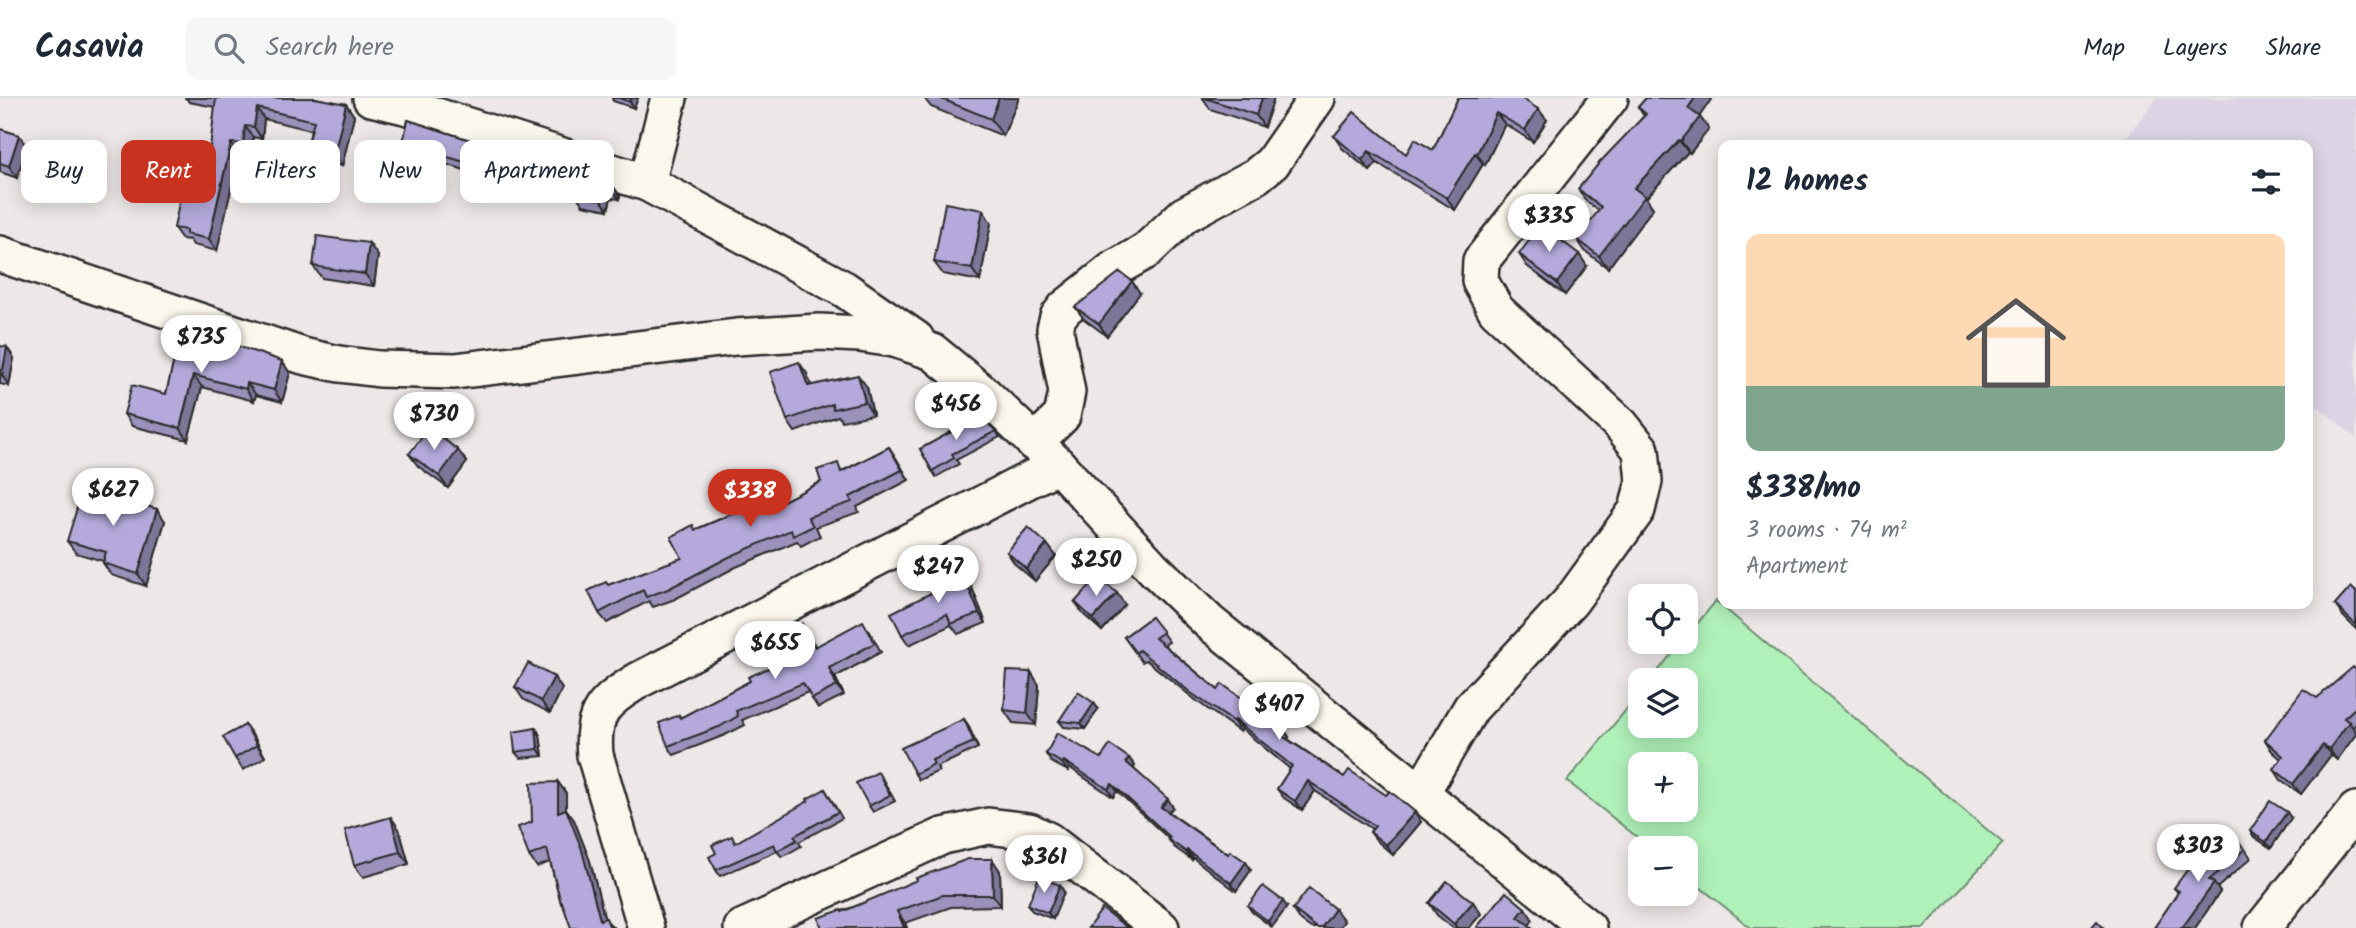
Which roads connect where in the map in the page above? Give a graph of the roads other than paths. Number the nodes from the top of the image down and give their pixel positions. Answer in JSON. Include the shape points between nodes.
{"nodes":[{"id":1,"x":371,"y":98,"type":"edge"},
{"id":2,"x":669,"y":98,"type":"edge"},
{"id":3,"x":1317,"y":98,"type":"edge"},
{"id":4,"x":1610,"y":98,"type":"edge"},
{"id":5,"x":406,"y":102,"type":"edge"},
{"id":6,"x":648,"y":183,"type":"junction"},
{"id":7,"x":0,"y":254,"type":"edge"},
{"id":8,"x":933,"y":352,"type":"junction"},
{"id":9,"x":1046,"y":454,"type":"junction"},
{"id":10,"x":1421,"y":793,"type":"junction"},
{"id":11,"x":2356,"y":810,"type":"edge"},
{"id":12,"x":646,"y":928,"type":"edge"},
{"id":13,"x":742,"y":928,"type":"edge"},
{"id":14,"x":1161,"y":928,"type":"edge"},
{"id":15,"x":1588,"y":928,"type":"edge"},
{"id":16,"x":2262,"y":928,"type":"edge"}],
"edges":[{"from":1,"to":5,"type":"street"},
{"from":2,"to":6,"type":"street"},
{"from":3,"to":9,"type":"street","via":[[1272,163],[1184,215],[1146,251],[1114,269],[1058,317],[1055,328],[1067,392]]},
{"from":4,"to":10,"type":"street","via":[[1481,261],[1480,281],[1496,310],[1621,425],[1641,450],[1644,481],[1637,510],[1571,601],[1471,708]]},
{"from":5,"to":6,"type":"street"},
{"from":6,"to":8,"type":"street","via":[[844,289]]},
{"from":7,"to":8,"type":"street","via":[[339,365],[456,371],[736,337],[819,332],[894,339]]},
{"from":8,"to":9,"type":"street"},
{"from":9,"to":10,"type":"street","via":[[1209,622]]},
{"from":9,"to":12,"type":"street","via":[[639,680],[602,709],[593,730],[596,755]]},
{"from":10,"to":15,"type":"street"},
{"from":11,"to":16,"type":"street"},
{"from":13,"to":14,"type":"street","via":[[943,836],[988,827],[1030,831],[1049,841]]}]}
